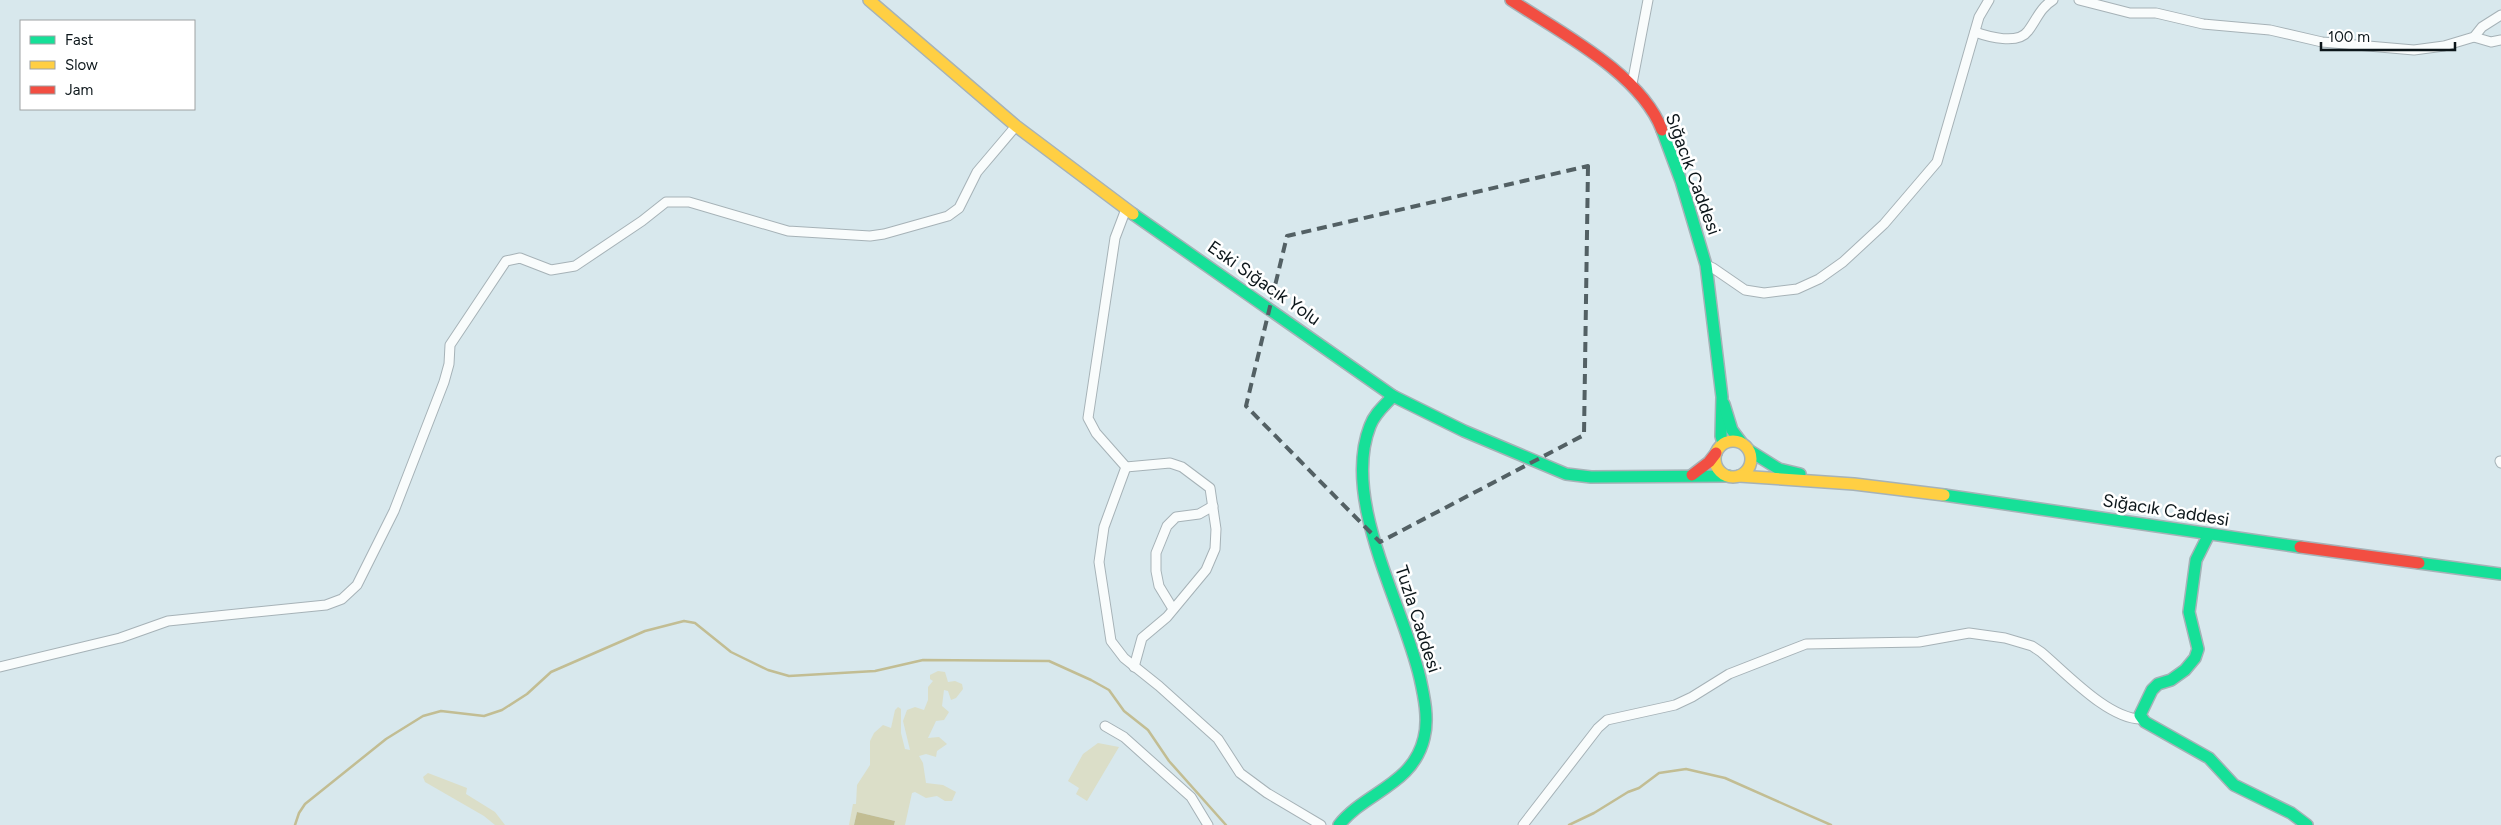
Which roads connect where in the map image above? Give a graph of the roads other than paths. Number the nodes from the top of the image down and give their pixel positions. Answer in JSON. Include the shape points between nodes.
{"nodes":[{"id":1,"x":868,"y":0,"type":"edge"},
{"id":2,"x":1511,"y":0,"type":"edge"},
{"id":3,"x":1648,"y":0,"type":"edge"},
{"id":4,"x":1989,"y":0,"type":"edge"},
{"id":5,"x":2053,"y":0,"type":"edge"},
{"id":6,"x":2079,"y":0,"type":"edge"},
{"id":7,"x":2501,"y":15,"type":"edge"},
{"id":8,"x":1975,"y":32,"type":"junction"},
{"id":9,"x":2474,"y":37,"type":"junction"},
{"id":10,"x":2501,"y":40,"type":"edge"},
{"id":11,"x":1632,"y":84,"type":"junction"},
{"id":12,"x":1016,"y":126,"type":"junction"},
{"id":13,"x":1126,"y":209,"type":"junction"},
{"id":14,"x":1706,"y":265,"type":"junction"},
{"id":15,"x":1393,"y":396,"type":"junction"},
{"id":16,"x":1722,"y":397,"type":"junction"},
{"id":17,"x":1741,"y":442,"type":"junction"},
{"id":18,"x":1720,"y":448,"type":"junction"},
{"id":19,"x":1750,"y":451,"type":"junction"},
{"id":20,"x":1126,"y":467,"type":"junction"},
{"id":21,"x":1692,"y":475,"type":"junction"},
{"id":22,"x":1734,"y":476,"type":"junction"},
{"id":23,"x":1826,"y":482,"type":"junction"},
{"id":24,"x":1213,"y":506,"type":"junction"},
{"id":25,"x":2209,"y":534,"type":"junction"},
{"id":26,"x":2501,"y":574,"type":"edge"},
{"id":27,"x":1173,"y":609,"type":"junction"},
{"id":28,"x":1134,"y":666,"type":"junction"},
{"id":29,"x":0,"y":667,"type":"edge"},
{"id":30,"x":2142,"y":719,"type":"junction"},
{"id":31,"x":1105,"y":726,"type":"dead end"},
{"id":32,"x":1208,"y":825,"type":"edge"},
{"id":33,"x":1321,"y":825,"type":"edge"},
{"id":34,"x":1339,"y":825,"type":"edge"},
{"id":35,"x":1524,"y":825,"type":"edge"},
{"id":36,"x":2307,"y":825,"type":"edge"}],
"edges":[{"from":1,"to":12,"type":"main road","name":"Eski Sığacık Yolu"},
{"from":2,"to":11,"type":"main road","name":"Sığacık Caddesi"},
{"from":3,"to":11,"type":"street"},
{"from":4,"to":8,"type":"street"},
{"from":5,"to":8,"type":"street","via":[[2042,8],[2027,33],[2021,37],[1988,36]]},
{"from":6,"to":9,"type":"street","via":[[2130,13],[2156,13],[2203,24],[2270,30],[2344,44],[2414,50]]},
{"from":7,"to":9,"type":"street","via":[[2482,27]]},
{"from":8,"to":14,"type":"street","via":[[1936,162],[1884,224],[1843,262],[1819,279],[1797,289],[1764,293],[1745,290]]},
{"from":9,"to":10,"type":"street","via":[[2491,42]]},
{"from":11,"to":14,"type":"main road","name":"Sığacık Caddesi","via":[[1658,120]]},
{"from":12,"to":13,"type":"main road","name":"Eski Sığacık Yolu"},
{"from":12,"to":29,"type":"street","via":[[977,172],[959,208],[948,216],[884,234],[788,231],[689,202],[666,202],[575,266],[551,270],[520,258],[506,262],[450,345],[444,382],[394,511],[357,585],[346,596],[335,604],[168,621],[120,638]]},
{"from":13,"to":15,"type":"main road","name":"Eski Sığacık Yolu"},
{"from":13,"to":20,"type":"street","via":[[1115,238],[1088,418],[1096,433]]},
{"from":14,"to":16,"type":"main road","name":"Sığacık Caddesi"},
{"from":15,"to":21,"type":"main road","name":"Eski Sığacık Yolu","via":[[1464,431],[1566,474],[1591,477]]},
{"from":15,"to":34,"type":"main road","name":"Tuzla Caddesi","via":[[1371,424],[1361,459],[1362,498],[1418,667],[1427,727],[1422,747],[1410,768],[1346,816]]},
{"from":16,"to":17,"type":"main road","via":[[1732,430]]},
{"from":16,"to":18,"type":"main road"},
{"from":17,"to":18,"type":"main road","via":[[1735,440]]},
{"from":17,"to":19,"type":"main road"},
{"from":18,"to":21,"type":"main road"},
{"from":18,"to":22,"type":"main road","via":[[1716,464],[1722,474]]},
{"from":19,"to":22,"type":"main road","via":[[1749,469]]},
{"from":19,"to":23,"type":"main road","via":[[1779,469]]},
{"from":20,"to":24,"type":"street","via":[[1170,463],[1182,466],[1210,488]]},
{"from":20,"to":28,"type":"street","via":[[1104,528],[1099,562],[1111,641]]},
{"from":21,"to":22,"type":"main road","name":"Eski Sığacık Yolu"},
{"from":22,"to":23,"type":"main road","name":"Eski Sığacık Yolu"},
{"from":23,"to":25,"type":"main road","name":"Sığacık Caddesi","via":[[2015,504]]},
{"from":24,"to":27,"type":"street","via":[[1215,549],[1206,570]]},
{"from":24,"to":27,"type":"street","via":[[1199,514],[1176,517],[1167,526],[1156,554],[1159,586]]},
{"from":25,"to":26,"type":"main road","name":"Sığacık Caddesi"},
{"from":25,"to":30,"type":"main road","via":[[2196,560],[2189,612],[2197,655],[2194,662],[2172,679],[2158,685],[2140,710]]},
{"from":27,"to":28,"type":"street","via":[[1142,638]]},
{"from":28,"to":33,"type":"street","via":[[1218,738],[1240,773]]},
{"from":30,"to":35,"type":"street","via":[[2108,708],[2041,652],[2005,638],[1969,633],[1919,642],[1806,644],[1728,674],[1692,698],[1675,705],[1607,720]]},
{"from":30,"to":36,"type":"main road","via":[[2209,758],[2234,785],[2292,813]]},
{"from":31,"to":32,"type":"street","via":[[1124,737],[1191,797]]}]}
